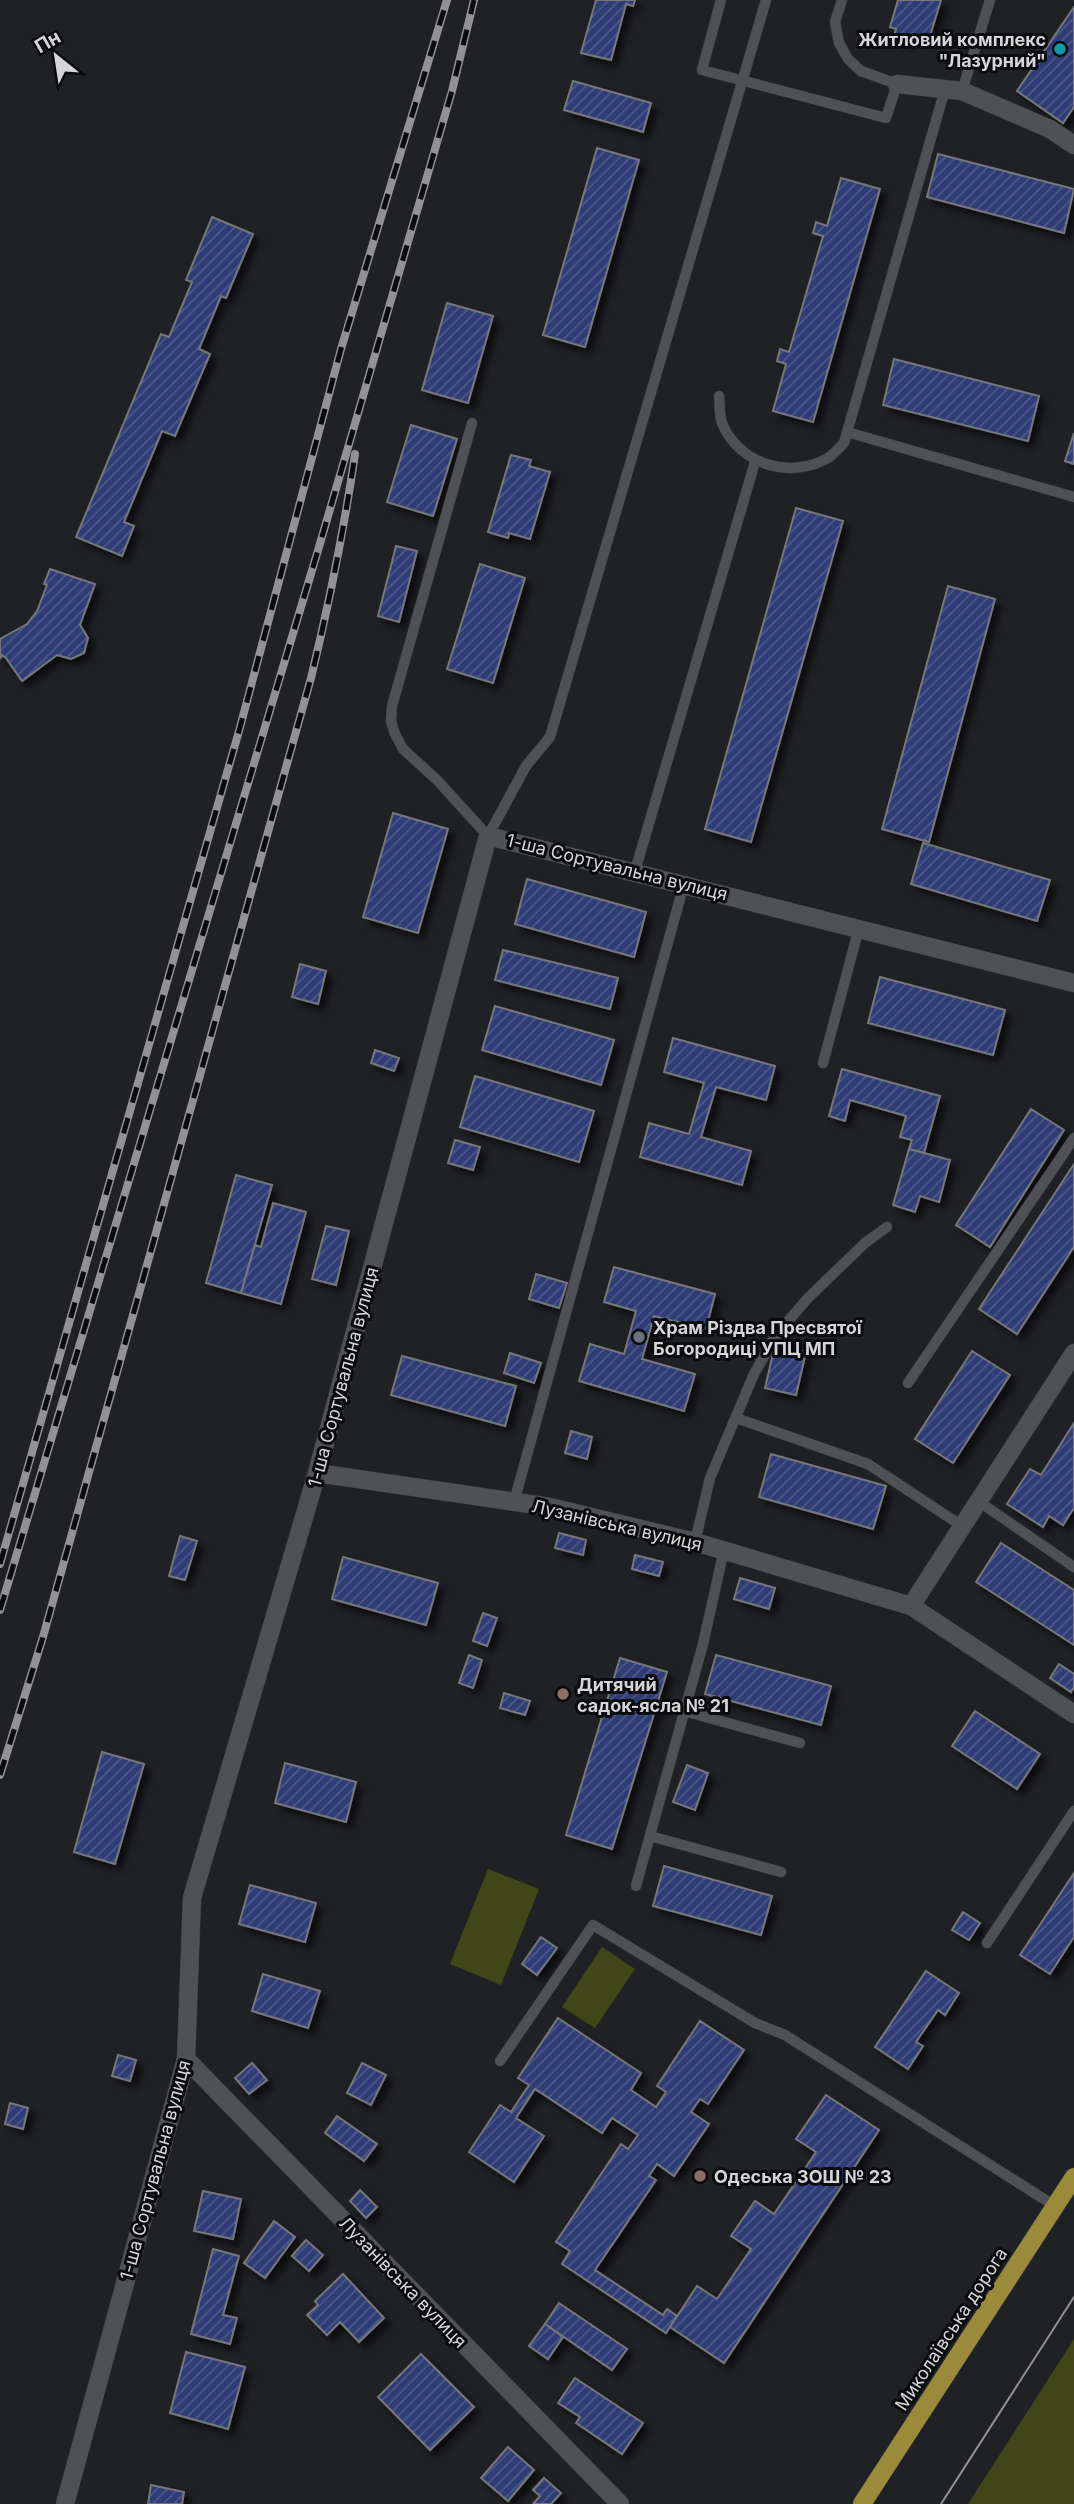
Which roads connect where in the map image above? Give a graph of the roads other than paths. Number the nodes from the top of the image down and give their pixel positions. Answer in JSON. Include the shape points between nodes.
{"nodes":[{"id":1,"x":722,"y":0,"type":"edge"},
{"id":2,"x":766,"y":0,"type":"edge"},
{"id":3,"x":842,"y":0,"type":"edge"},
{"id":4,"x":990,"y":0,"type":"edge"},
{"id":5,"x":744,"y":81,"type":"junction"},
{"id":6,"x":897,"y":84,"type":"junction"},
{"id":7,"x":953,"y":90,"type":"junction"},
{"id":8,"x":1074,"y":145,"type":"edge"},
{"id":9,"x":719,"y":396,"type":"dead end"},
{"id":10,"x":472,"y":423,"type":"dead end"},
{"id":11,"x":846,"y":432,"type":"junction"},
{"id":12,"x":755,"y":462,"type":"junction"},
{"id":13,"x":1074,"y":497,"type":"edge"},
{"id":14,"x":488,"y":836,"type":"junction"},
{"id":15,"x":635,"y":871,"type":"junction"},
{"id":16,"x":684,"y":883,"type":"junction"},
{"id":17,"x":859,"y":928,"type":"junction"},
{"id":18,"x":1074,"y":983,"type":"edge"},
{"id":19,"x":823,"y":1063,"type":"dead end"},
{"id":20,"x":1074,"y":1138,"type":"edge"},
{"id":21,"x":887,"y":1227,"type":"dead end"},
{"id":22,"x":1071,"y":1364,"type":"edge"},
{"id":23,"x":908,"y":1384,"type":"dead end"},
{"id":24,"x":736,"y":1418,"type":"junction"},
{"id":25,"x":317,"y":1474,"type":"junction"},
{"id":26,"x":978,"y":1501,"type":"junction"},
{"id":27,"x":514,"y":1502,"type":"junction"},
{"id":28,"x":962,"y":1526,"type":"junction"},
{"id":29,"x":695,"y":1542,"type":"junction"},
{"id":30,"x":724,"y":1550,"type":"junction"},
{"id":31,"x":1074,"y":1567,"type":"edge"},
{"id":32,"x":911,"y":1606,"type":"junction"},
{"id":33,"x":684,"y":1712,"type":"junction"},
{"id":34,"x":1074,"y":1714,"type":"edge"},
{"id":35,"x":800,"y":1743,"type":"dead end"},
{"id":36,"x":1074,"y":1811,"type":"edge"},
{"id":37,"x":650,"y":1836,"type":"junction"},
{"id":38,"x":781,"y":1872,"type":"dead end"},
{"id":39,"x":636,"y":1886,"type":"dead end"},
{"id":40,"x":987,"y":1943,"type":"dead end"},
{"id":41,"x":186,"y":2059,"type":"junction"},
{"id":42,"x":500,"y":2061,"type":"dead end"},
{"id":43,"x":1074,"y":2177,"type":"edge"},
{"id":44,"x":1055,"y":2206,"type":"junction"},
{"id":45,"x":65,"y":2504,"type":"edge"},
{"id":46,"x":621,"y":2504,"type":"edge"},
{"id":47,"x":862,"y":2504,"type":"edge"}],
"edges":[{"from":1,"to":5,"type":"lane","via":[[702,69]]},
{"from":2,"to":5,"type":"lane"},
{"from":3,"to":6,"type":"lane","via":[[835,22],[848,59],[862,71]]},
{"from":4,"to":7,"type":"lane"},
{"from":5,"to":6,"type":"lane","via":[[886,118]]},
{"from":5,"to":14,"type":"lane","via":[[550,737],[526,766]]},
{"from":6,"to":7,"type":"street"},
{"from":7,"to":8,"type":"street","via":[[1050,129]]},
{"from":7,"to":11,"type":"lane"},
{"from":9,"to":12,"type":"lane","via":[[721,421],[730,438]]},
{"from":10,"to":14,"type":"lane","via":[[391,721],[403,749]]},
{"from":11,"to":12,"type":"lane","via":[[844,443],[830,457],[807,467]]},
{"from":11,"to":13,"type":"lane"},
{"from":12,"to":15,"type":"lane"},
{"from":14,"to":15,"type":"street","name":"1-ша Сортувальна вулиця"},
{"from":14,"to":25,"type":"street","name":"1-ша Сортувальна вулиця"},
{"from":15,"to":16,"type":"street","name":"1-ша Сортувальна вулиця"},
{"from":16,"to":17,"type":"street","name":"1-ша Сортувальна вулиця"},
{"from":16,"to":27,"type":"lane"},
{"from":17,"to":18,"type":"street","name":"1-ша Сортувальна вулиця"},
{"from":17,"to":19,"type":"lane"},
{"from":20,"to":23,"type":"lane"},
{"from":21,"to":24,"type":"lane","via":[[865,1243],[776,1335]]},
{"from":22,"to":26,"type":"street"},
{"from":24,"to":28,"type":"lane","via":[[868,1464]]},
{"from":24,"to":29,"type":"lane","via":[[710,1478]]},
{"from":25,"to":27,"type":"street","name":"Лузанівська вулиця"},
{"from":25,"to":41,"type":"street","name":"1-ша Сортувальна вулиця","via":[[192,1898]]},
{"from":26,"to":28,"type":"street"},
{"from":26,"to":31,"type":"lane"},
{"from":27,"to":29,"type":"street","name":"Лузанівська вулиця"},
{"from":28,"to":32,"type":"street"},
{"from":29,"to":30,"type":"street","name":"Лузанівська вулиця"},
{"from":30,"to":32,"type":"street","name":"Лузанівська вулиця"},
{"from":30,"to":33,"type":"lane"},
{"from":32,"to":34,"type":"street","name":"Лузанівська вулиця"},
{"from":33,"to":35,"type":"lane"},
{"from":33,"to":37,"type":"lane"},
{"from":36,"to":40,"type":"lane"},
{"from":37,"to":38,"type":"lane"},
{"from":37,"to":39,"type":"lane"},
{"from":41,"to":45,"type":"street","name":"1-ша Сортувальна вулиця"},
{"from":41,"to":46,"type":"street","name":"Лузанівська вулиця"},
{"from":42,"to":44,"type":"lane","via":[[593,1926],[755,2024],[785,2035]]},
{"from":43,"to":44,"type":"main road","name":"Миколаївська дорога"},
{"from":44,"to":47,"type":"main road","name":"Миколаївська дорога"}]}
